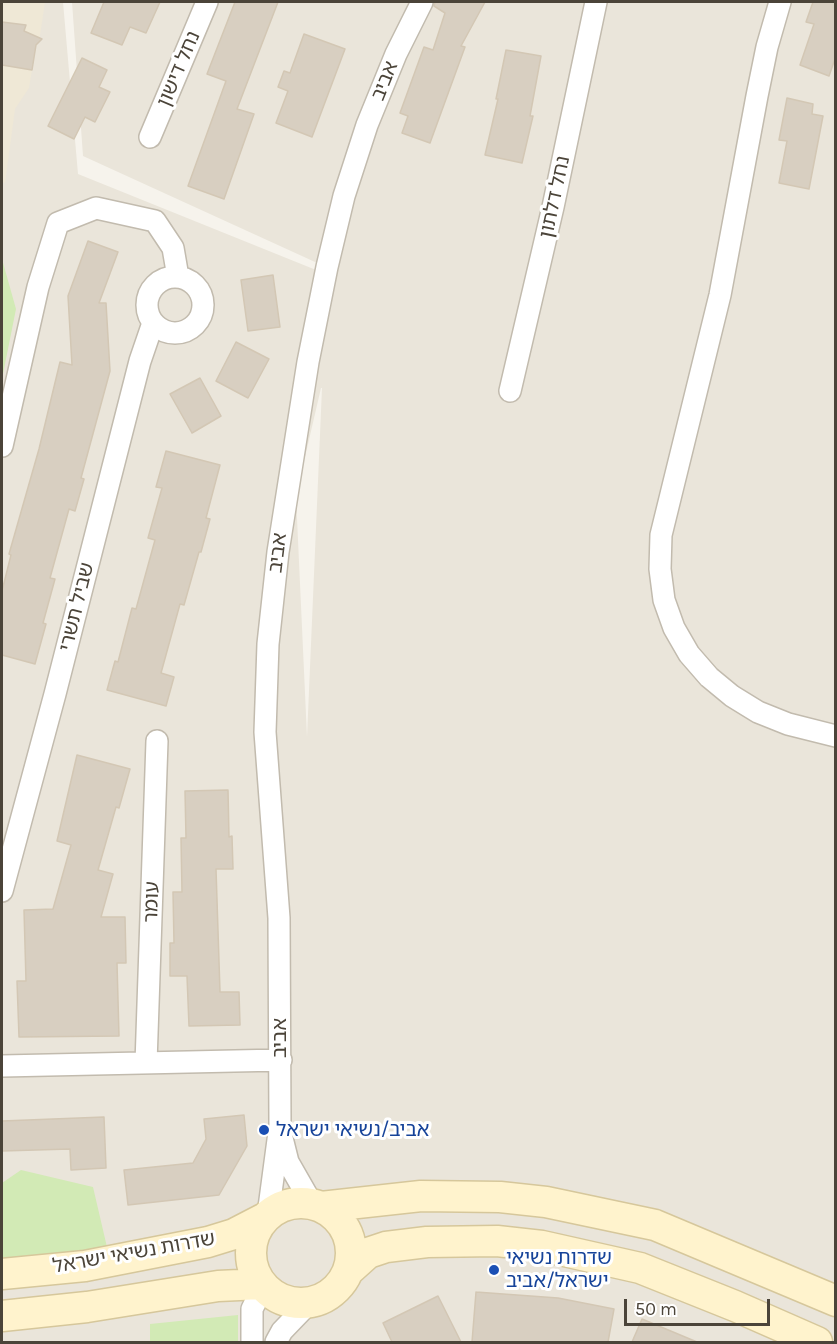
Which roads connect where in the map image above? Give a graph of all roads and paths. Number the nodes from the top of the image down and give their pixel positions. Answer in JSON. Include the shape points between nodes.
{"nodes":[{"id":1,"x":207,"y":2,"type":"edge"},
{"id":2,"x":422,"y":2,"type":"edge"},
{"id":3,"x":596,"y":2,"type":"edge"},
{"id":4,"x":780,"y":2,"type":"edge"},
{"id":5,"x":150,"y":137,"type":"dead end"},
{"id":6,"x":178,"y":277,"type":"junction"},
{"id":7,"x":153,"y":323,"type":"junction"},
{"id":8,"x":510,"y":391,"type":"dead end"},
{"id":9,"x":2,"y":446,"type":"edge"},
{"id":10,"x":836,"y":736,"type":"edge"},
{"id":11,"x":157,"y":741,"type":"dead end"},
{"id":12,"x":2,"y":891,"type":"edge"},
{"id":13,"x":281,"y":1060,"type":"junction"},
{"id":14,"x":146,"y":1063,"type":"junction"},
{"id":15,"x":2,"y":1066,"type":"edge"},
{"id":16,"x":280,"y":1125,"type":"junction"},
{"id":17,"x":317,"y":1205,"type":"junction"},
{"id":18,"x":265,"y":1217,"type":"junction"},
{"id":19,"x":348,"y":1271,"type":"junction"},
{"id":20,"x":2,"y":1274,"type":"edge"},
{"id":21,"x":262,"y":1286,"type":"junction"},
{"id":22,"x":836,"y":1301,"type":"edge"},
{"id":23,"x":309,"y":1303,"type":"junction"},
{"id":24,"x":2,"y":1316,"type":"edge"},
{"id":25,"x":252,"y":1342,"type":"edge"},
{"id":26,"x":276,"y":1342,"type":"edge"},
{"id":27,"x":817,"y":1342,"type":"edge"}],
"edges":[{"from":1,"to":5,"type":"street","name":"נחל דישון"},
{"from":2,"to":13,"type":"street","name":"אביב","via":[[371,115],[344,196],[308,362],[278,552],[268,644],[265,732],[279,918]]},
{"from":3,"to":8,"type":"street","name":"נחל דלתון"},
{"from":4,"to":10,"type":"street","via":[[767,47],[720,295],[661,535],[660,569],[664,600],[674,628],[709,677],[759,712]]},
{"from":6,"to":7,"type":"street","via":[[160,281],[148,296],[148,315]]},
{"from":6,"to":7,"type":"street","via":[[201,291],[201,318],[179,333],[170,333]]},
{"from":6,"to":9,"type":"street","via":[[173,248],[155,221],[96,208],[58,223],[38,287]]},
{"from":7,"to":12,"type":"street","name":"שביל תשרי"},
{"from":11,"to":14,"type":"street","name":"עומר"},
{"from":13,"to":14,"type":"street"},
{"from":13,"to":16,"type":"street","name":"אביב"},
{"from":14,"to":15,"type":"street"},
{"from":16,"to":17,"type":"street","name":"אביב","via":[[288,1162]]},
{"from":16,"to":18,"type":"street","name":"אביב"},
{"from":17,"to":18,"type":"street","via":[[283,1206]]},
{"from":17,"to":19,"type":"street","via":[[344,1227],[350,1241]]},
{"from":17,"to":22,"type":"street","via":[[421,1196],[546,1202],[655,1225]]},
{"from":18,"to":20,"type":"street","name":"שדרות נשיאי ישראל","via":[[234,1234],[208,1242],[85,1266]]},
{"from":18,"to":21,"type":"street","via":[[250,1246],[250,1261]]},
{"from":19,"to":23,"type":"street","via":[[331,1294]]},
{"from":19,"to":27,"type":"street","via":[[368,1253],[386,1247],[474,1241],[542,1246],[640,1268]]},
{"from":21,"to":23,"type":"street","via":[[279,1299]]},
{"from":21,"to":24,"type":"street","via":[[219,1286]]},
{"from":21,"to":25,"type":"street","via":[[252,1309]]},
{"from":23,"to":26,"type":"street"}]}
